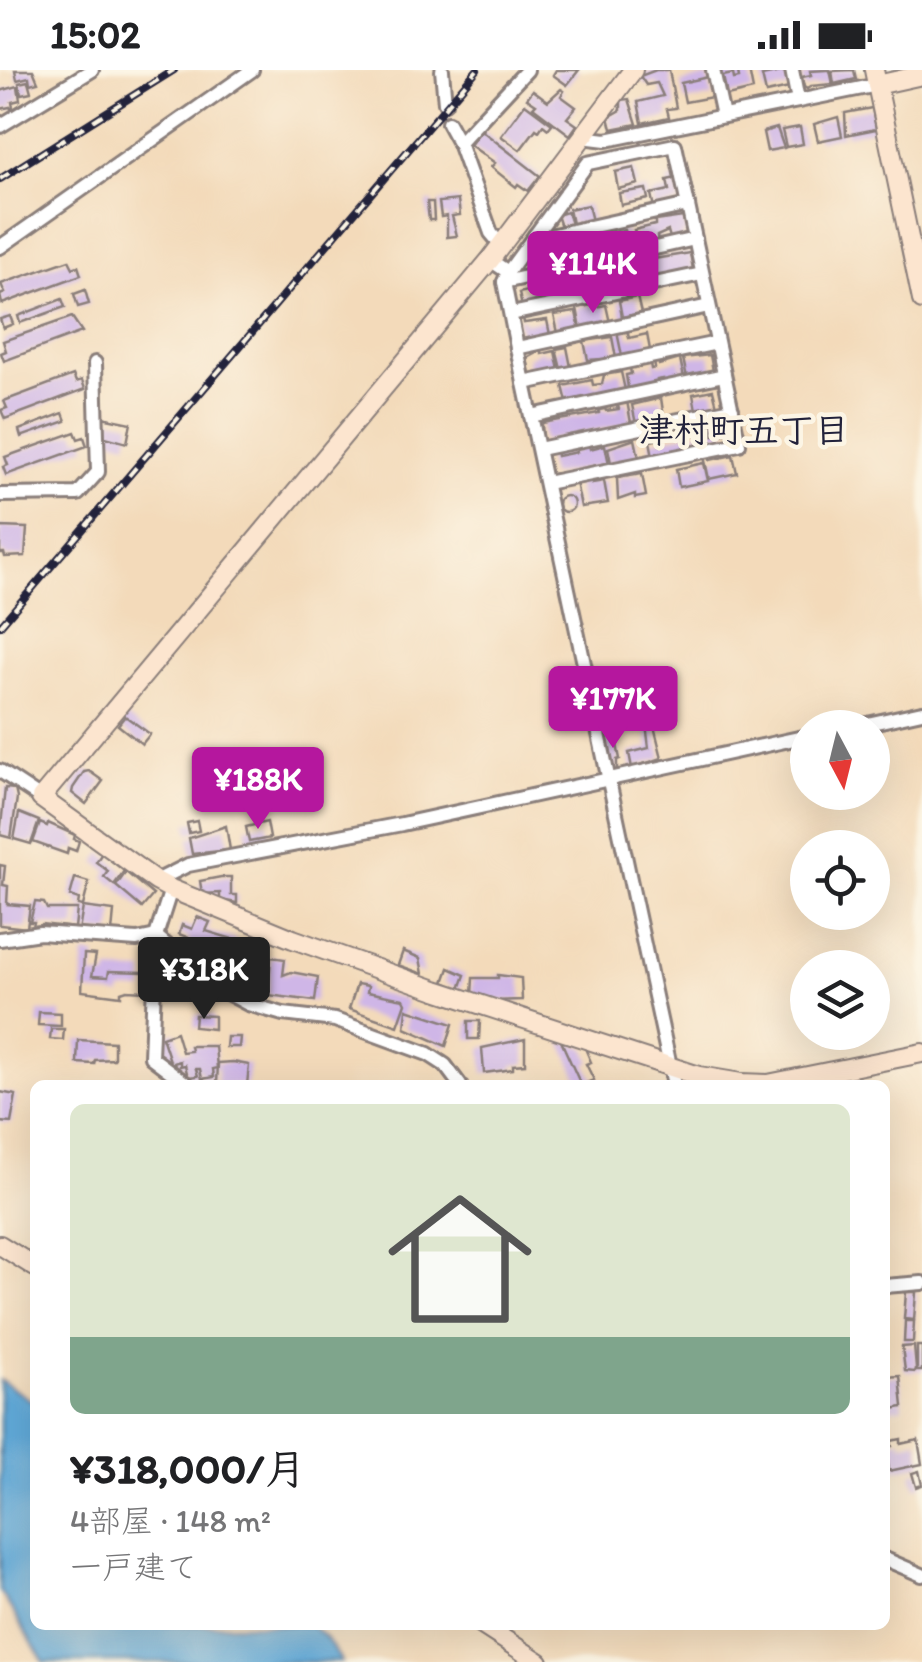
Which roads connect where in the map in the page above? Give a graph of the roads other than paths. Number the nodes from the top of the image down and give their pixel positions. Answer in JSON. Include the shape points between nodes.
{"nodes":[{"id":1,"x":92,"y":70,"type":"edge"},
{"id":2,"x":252,"y":70,"type":"edge"},
{"id":3,"x":442,"y":70,"type":"edge"},
{"id":4,"x":527,"y":70,"type":"edge"},
{"id":5,"x":633,"y":70,"type":"edge"},
{"id":6,"x":713,"y":70,"type":"edge"},
{"id":7,"x":792,"y":70,"type":"edge"},
{"id":8,"x":922,"y":75,"type":"edge"},
{"id":9,"x":875,"y":77,"type":"edge"},
{"id":10,"x":798,"y":100,"type":"junction"},
{"id":11,"x":444,"y":103,"type":"dead end"},
{"id":12,"x":722,"y":116,"type":"junction"},
{"id":13,"x":448,"y":123,"type":"dead end"},
{"id":14,"x":0,"y":126,"type":"edge"},
{"id":15,"x":582,"y":137,"type":"junction"},
{"id":16,"x":459,"y":143,"type":"junction"},
{"id":17,"x":688,"y":204,"type":"junction"},
{"id":18,"x":536,"y":235,"type":"junction"},
{"id":19,"x":695,"y":239,"type":"junction"},
{"id":20,"x":0,"y":247,"type":"edge"},
{"id":21,"x":496,"y":252,"type":"junction"},
{"id":22,"x":702,"y":274,"type":"junction"},
{"id":23,"x":506,"y":277,"type":"junction"},
{"id":24,"x":922,"y":300,"type":"edge"},
{"id":25,"x":709,"y":306,"type":"junction"},
{"id":26,"x":511,"y":314,"type":"junction"},
{"id":27,"x":716,"y":342,"type":"junction"},
{"id":28,"x":517,"y":348,"type":"junction"},
{"id":29,"x":95,"y":363,"type":"dead end"},
{"id":30,"x":724,"y":375,"type":"junction"},
{"id":31,"x":524,"y":383,"type":"junction"},
{"id":32,"x":732,"y":409,"type":"junction"},
{"id":33,"x":531,"y":416,"type":"junction"},
{"id":34,"x":539,"y":450,"type":"junction"},
{"id":35,"x":546,"y":483,"type":"junction"},
{"id":36,"x":0,"y":495,"type":"edge"},
{"id":37,"x":922,"y":712,"type":"edge"},
{"id":38,"x":890,"y":719,"type":"edge"},
{"id":39,"x":790,"y":740,"type":"edge"},
{"id":40,"x":0,"y":771,"type":"edge"},
{"id":41,"x":609,"y":777,"type":"junction"},
{"id":42,"x":41,"y":798,"type":"junction"},
{"id":43,"x":164,"y":885,"type":"junction"},
{"id":44,"x":156,"y":936,"type":"junction"},
{"id":45,"x":0,"y":939,"type":"edge"},
{"id":46,"x":922,"y":1053,"type":"edge"},
{"id":47,"x":672,"y":1077,"type":"edge"},
{"id":48,"x":823,"y":1079,"type":"edge"},
{"id":49,"x":181,"y":1080,"type":"edge"},
{"id":50,"x":456,"y":1080,"type":"edge"},
{"id":51,"x":706,"y":1080,"type":"edge"},
{"id":52,"x":0,"y":1245,"type":"edge"},
{"id":53,"x":30,"y":1264,"type":"edge"},
{"id":54,"x":922,"y":1283,"type":"edge"},
{"id":55,"x":890,"y":1286,"type":"edge"},
{"id":56,"x":890,"y":1562,"type":"edge"},
{"id":57,"x":922,"y":1575,"type":"edge"},
{"id":58,"x":490,"y":1630,"type":"edge"},
{"id":59,"x":538,"y":1662,"type":"edge"}],
"edges":[{"from":1,"to":14,"type":"street"},
{"from":2,"to":20,"type":"street"},
{"from":3,"to":11,"type":"street"},
{"from":4,"to":16,"type":"street"},
{"from":5,"to":15,"type":"street"},
{"from":6,"to":12,"type":"street"},
{"from":7,"to":10,"type":"street"},
{"from":8,"to":9,"type":"street"},
{"from":9,"to":10,"type":"street"},
{"from":9,"to":24,"type":"street"},
{"from":10,"to":12,"type":"street"},
{"from":12,"to":15,"type":"street","via":[[606,140]]},
{"from":13,"to":16,"type":"street"},
{"from":15,"to":21,"type":"street"},
{"from":16,"to":21,"type":"street"},
{"from":17,"to":18,"type":"street"},
{"from":17,"to":18,"type":"street","via":[[675,144],[588,163]]},
{"from":17,"to":19,"type":"street"},
{"from":18,"to":23,"type":"street"},
{"from":19,"to":22,"type":"street"},
{"from":19,"to":23,"type":"street"},
{"from":21,"to":23,"type":"street"},
{"from":21,"to":42,"type":"street"},
{"from":22,"to":25,"type":"street"},
{"from":22,"to":26,"type":"street"},
{"from":23,"to":26,"type":"street"},
{"from":25,"to":27,"type":"street"},
{"from":25,"to":28,"type":"street"},
{"from":26,"to":28,"type":"street"},
{"from":27,"to":30,"type":"street"},
{"from":27,"to":31,"type":"street"},
{"from":28,"to":31,"type":"street"},
{"from":29,"to":36,"type":"street","via":[[98,472],[78,494]]},
{"from":30,"to":32,"type":"street"},
{"from":30,"to":33,"type":"street"},
{"from":31,"to":33,"type":"street"},
{"from":32,"to":34,"type":"street"},
{"from":32,"to":35,"type":"street","via":[[739,444]]},
{"from":33,"to":34,"type":"street"},
{"from":34,"to":35,"type":"street"},
{"from":35,"to":41,"type":"street"},
{"from":37,"to":38,"type":"street"},
{"from":39,"to":41,"type":"street"},
{"from":40,"to":42,"type":"street"},
{"from":41,"to":43,"type":"street","via":[[188,866]]},
{"from":41,"to":47,"type":"street"},
{"from":42,"to":43,"type":"street"},
{"from":43,"to":44,"type":"street"},
{"from":43,"to":47,"type":"street"},
{"from":44,"to":45,"type":"street","via":[[40,933]]},
{"from":44,"to":49,"type":"street","via":[[151,1057]]},
{"from":44,"to":50,"type":"street","via":[[216,987],[248,1004],[335,1020],[428,1054]]},
{"from":46,"to":48,"type":"street"},
{"from":47,"to":51,"type":"street"},
{"from":52,"to":53,"type":"street"},
{"from":54,"to":55,"type":"street"},
{"from":56,"to":57,"type":"street"},
{"from":58,"to":59,"type":"street"}]}
